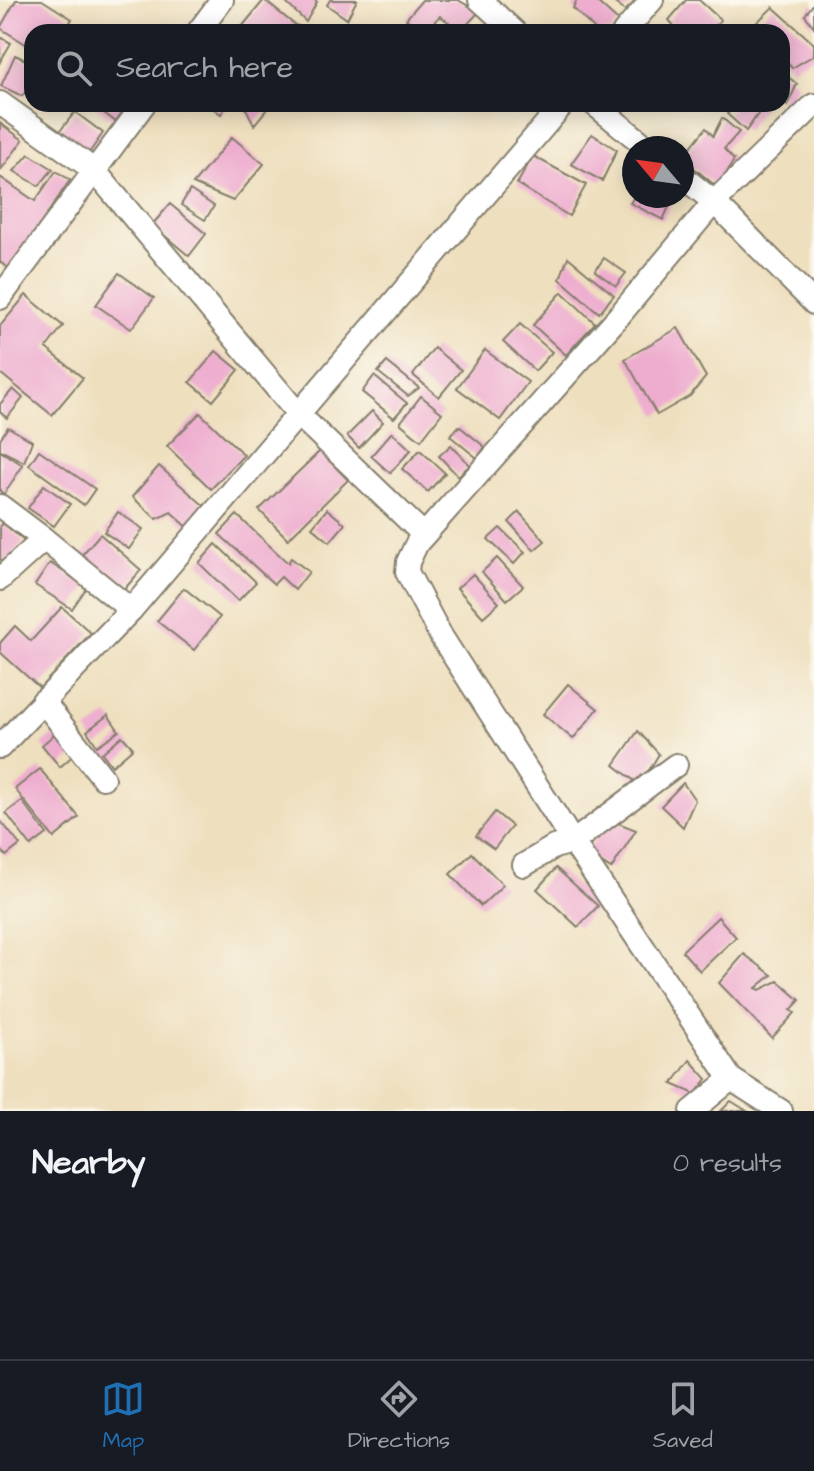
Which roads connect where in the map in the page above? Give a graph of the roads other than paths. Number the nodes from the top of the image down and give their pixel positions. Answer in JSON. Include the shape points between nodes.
{"nodes":[{"id":1,"x":222,"y":0,"type":"edge"},
{"id":2,"x":480,"y":0,"type":"edge"},
{"id":3,"x":652,"y":0,"type":"edge"},
{"id":4,"x":204,"y":24,"type":"edge"},
{"id":5,"x":506,"y":24,"type":"edge"},
{"id":6,"x":631,"y":24,"type":"edge"},
{"id":7,"x":0,"y":103,"type":"edge"},
{"id":8,"x":814,"y":105,"type":"edge"},
{"id":9,"x":138,"y":112,"type":"edge"},
{"id":10,"x":556,"y":112,"type":"edge"},
{"id":11,"x":604,"y":112,"type":"edge"},
{"id":12,"x":633,"y":136,"type":"edge"},
{"id":13,"x":94,"y":170,"type":"junction"},
{"id":14,"x":694,"y":186,"type":"edge"},
{"id":15,"x":714,"y":202,"type":"junction"},
{"id":16,"x":0,"y":298,"type":"edge"},
{"id":17,"x":814,"y":303,"type":"edge"},
{"id":18,"x":299,"y":415,"type":"junction"},
{"id":19,"x":0,"y":506,"type":"edge"},
{"id":20,"x":424,"y":535,"type":"junction"},
{"id":21,"x":44,"y":539,"type":"junction"},
{"id":22,"x":0,"y":579,"type":"edge"},
{"id":23,"x":131,"y":610,"type":"junction"},
{"id":24,"x":43,"y":701,"type":"junction"},
{"id":25,"x":0,"y":747,"type":"edge"},
{"id":26,"x":676,"y":765,"type":"dead end"},
{"id":27,"x":103,"y":778,"type":"dead end"},
{"id":28,"x":573,"y":842,"type":"junction"},
{"id":29,"x":524,"y":865,"type":"dead end"},
{"id":30,"x":731,"y":1079,"type":"junction"},
{"id":31,"x":692,"y":1111,"type":"edge"},
{"id":32,"x":781,"y":1111,"type":"edge"}],
"edges":[{"from":1,"to":4,"type":"street"},
{"from":2,"to":5,"type":"street"},
{"from":3,"to":6,"type":"street"},
{"from":7,"to":13,"type":"street"},
{"from":8,"to":15,"type":"street"},
{"from":9,"to":13,"type":"street"},
{"from":10,"to":18,"type":"street"},
{"from":11,"to":12,"type":"street"},
{"from":13,"to":16,"type":"street"},
{"from":13,"to":18,"type":"street"},
{"from":14,"to":15,"type":"street"},
{"from":15,"to":17,"type":"street"},
{"from":15,"to":20,"type":"street"},
{"from":18,"to":20,"type":"street"},
{"from":18,"to":23,"type":"street"},
{"from":19,"to":21,"type":"street"},
{"from":20,"to":28,"type":"street","via":[[407,572],[441,636]]},
{"from":21,"to":22,"type":"street"},
{"from":21,"to":23,"type":"street"},
{"from":23,"to":24,"type":"street"},
{"from":24,"to":25,"type":"street"},
{"from":24,"to":27,"type":"street"},
{"from":26,"to":28,"type":"street"},
{"from":28,"to":29,"type":"street"},
{"from":28,"to":30,"type":"street"},
{"from":30,"to":31,"type":"street"},
{"from":30,"to":32,"type":"street"}]}
